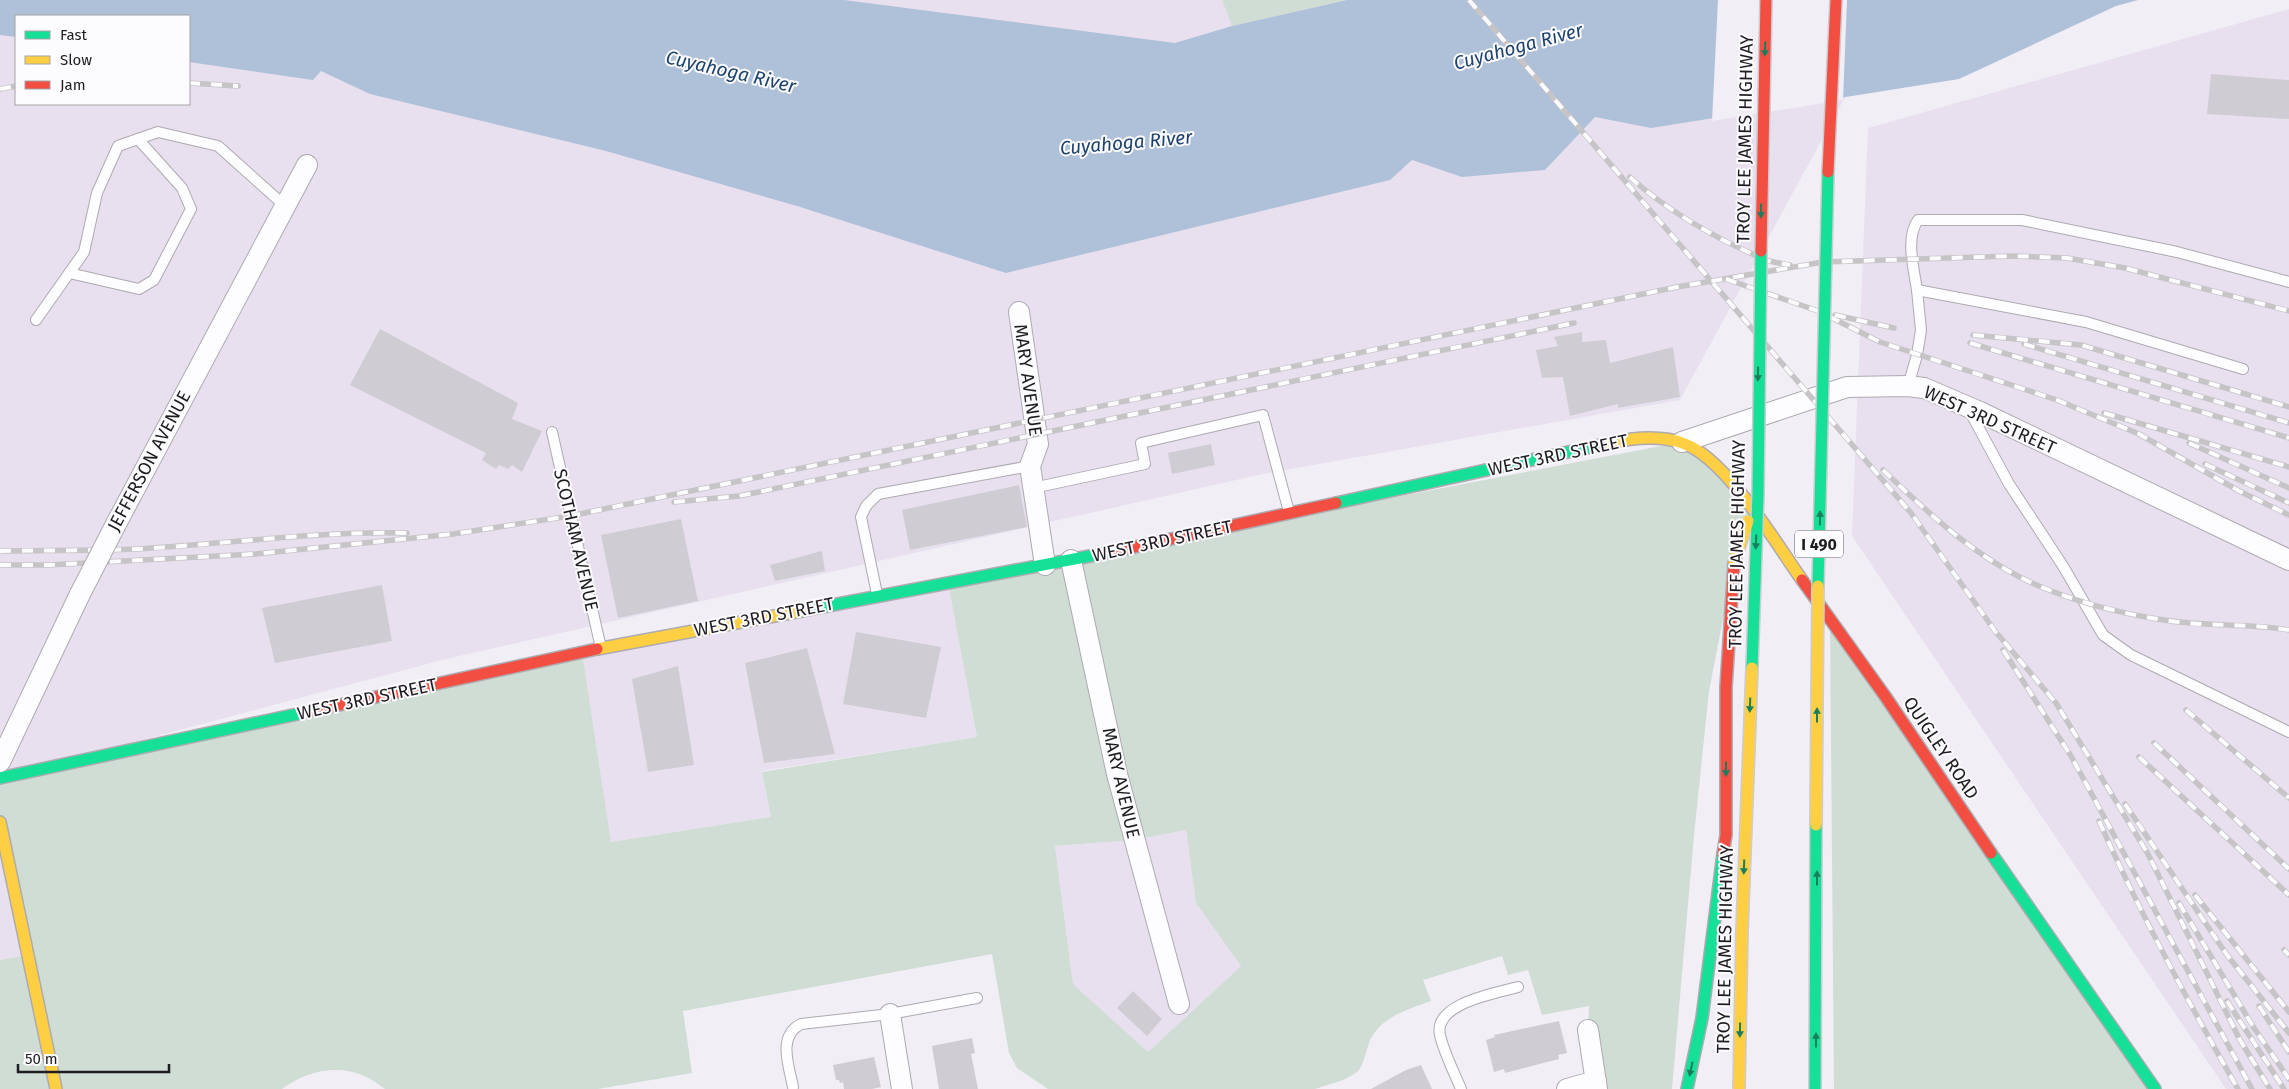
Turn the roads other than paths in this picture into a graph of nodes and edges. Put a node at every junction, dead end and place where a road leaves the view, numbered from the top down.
1 (1766, 0) edge
2 (1836, 0) edge
3 (138, 139) junction
4 (307, 165) dead end
5 (285, 206) junction
6 (69, 273) junction
7 (2289, 282) edge
8 (1917, 290) junction
9 (1019, 312) dead end
10 (36, 320) dead end
11 (2243, 369) dead end
12 (1908, 386) junction
13 (1967, 407) junction
14 (552, 432) dead end
15 (1682, 442) junction
16 (1030, 466) junction
17 (1033, 488) junction
18 (1758, 494) junction
19 (1290, 513) junction
20 (1070, 560) junction
21 (2289, 560) edge
22 (1046, 565) junction
23 (878, 596) junction
24 (601, 648) junction
25 (2289, 732) edge
26 (0, 762) edge
27 (0, 778) edge
28 (0, 822) edge
29 (1518, 987) dead end
30 (977, 998) dead end
31 (1179, 1004) dead end
32 (890, 1014) junction
33 (1588, 1030) dead end
34 (1596, 1085) edge
35 (793, 1087) dead end
36 (56, 1089) edge
37 (902, 1089) edge
38 (1461, 1089) edge
39 (1567, 1089) edge
40 (1687, 1089) edge
41 (1739, 1089) edge
42 (1816, 1089) edge
43 (2155, 1089) edge

1 -> 18 main road, TROY LEE JAMES HIGHWAY, bridge
42 -> 2 main road, I 490, bridge
3 - 5 lane
3 - 6 lane
3 - 6 lane
4 - 5 street, JEFFERSON AVENUE
5 - 26 street, JEFFERSON AVENUE, bridge
6 - 10 lane
7 - 8 lane
8 - 11 lane
8 - 12 lane
9 - 16 street, MARY AVENUE
12 - 13 street, WEST 3RD STREET
12 - 15 street, WEST 3RD STREET
13 - 21 street, WEST 3RD STREET
13 - 25 lane
14 - 24 lane, SCOTHAM AVENUE
15 - 19 main road, WEST 3RD STREET
15 - 43 main road, QUIGLEY ROAD
16 - 17 street, MARY AVENUE
16 - 23 lane
17 - 19 lane
17 - 22 street, MARY AVENUE
18 -> 40 main road, bridge
18 -> 41 main road, TROY LEE JAMES HIGHWAY, bridge
19 - 20 main road, WEST 3RD STREET
20 - 22 main road, WEST 3RD STREET
20 - 31 street, MARY AVENUE
22 - 23 main road, WEST 3RD STREET
23 - 24 main road, WEST 3RD STREET
24 - 27 main road, WEST 3RD STREET
28 - 36 main road
29 - 38 lane
30 - 32 lane
32 - 35 lane
32 - 37 street
33 - 34 street
34 - 39 street

